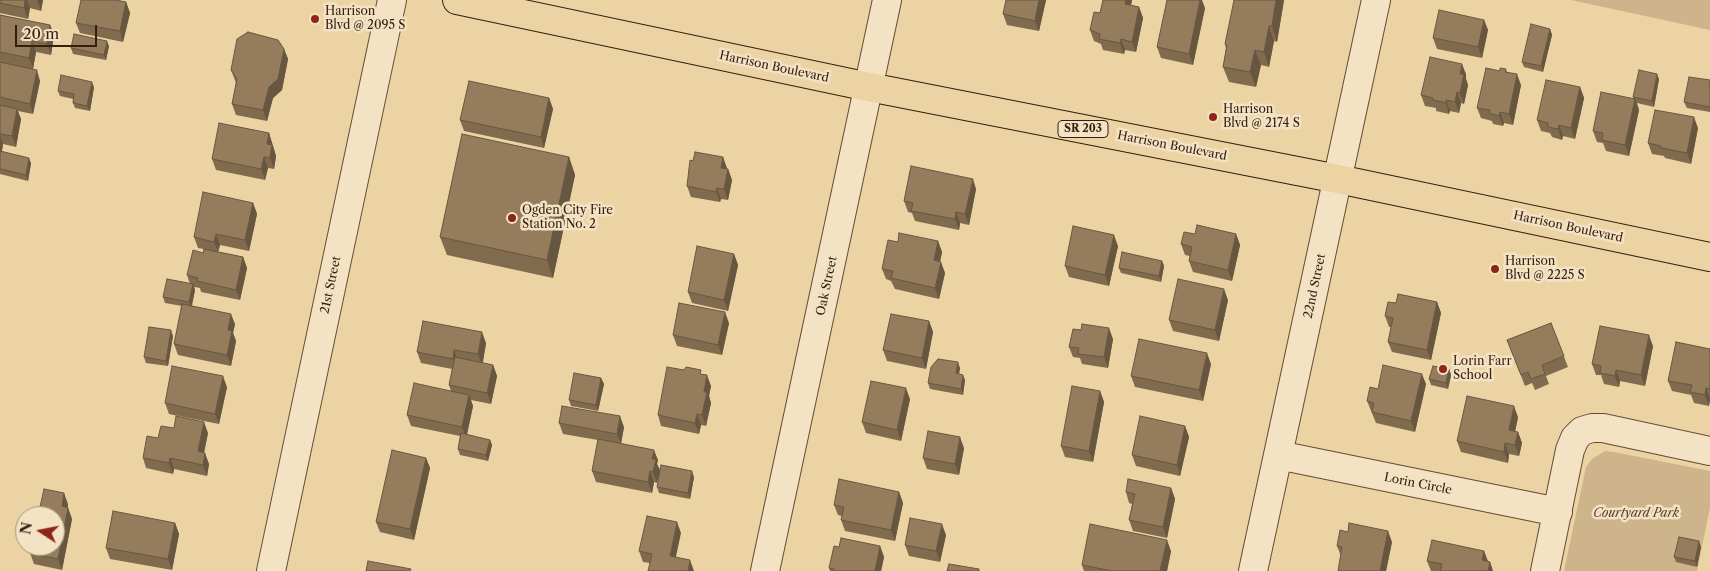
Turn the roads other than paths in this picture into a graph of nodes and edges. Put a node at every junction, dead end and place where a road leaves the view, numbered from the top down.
1 (392, 0) edge
2 (457, 0) edge
3 (888, 0) edge
4 (1376, 0) edge
5 (869, 87) junction
6 (1338, 179) junction
7 (1710, 257) edge
8 (1710, 451) edge
9 (1278, 455) junction
10 (1558, 512) junction
11 (271, 571) edge
12 (765, 571) edge
13 (1253, 571) edge
14 (1545, 571) edge

1 - 11 street, 21st Street
2 - 5 main road, Harrison Boulevard / SR 203
3 - 5 street, Oak Street
4 - 6 street, 22nd Street
5 - 6 main road, Harrison Boulevard / SR 203
5 - 12 street, Oak Street
6 - 7 main road, Harrison Boulevard / SR 203
6 - 9 street, 22nd Street
8 - 10 street
9 - 10 street, Lorin Circle
9 - 13 street, 22nd Street
10 - 14 street

